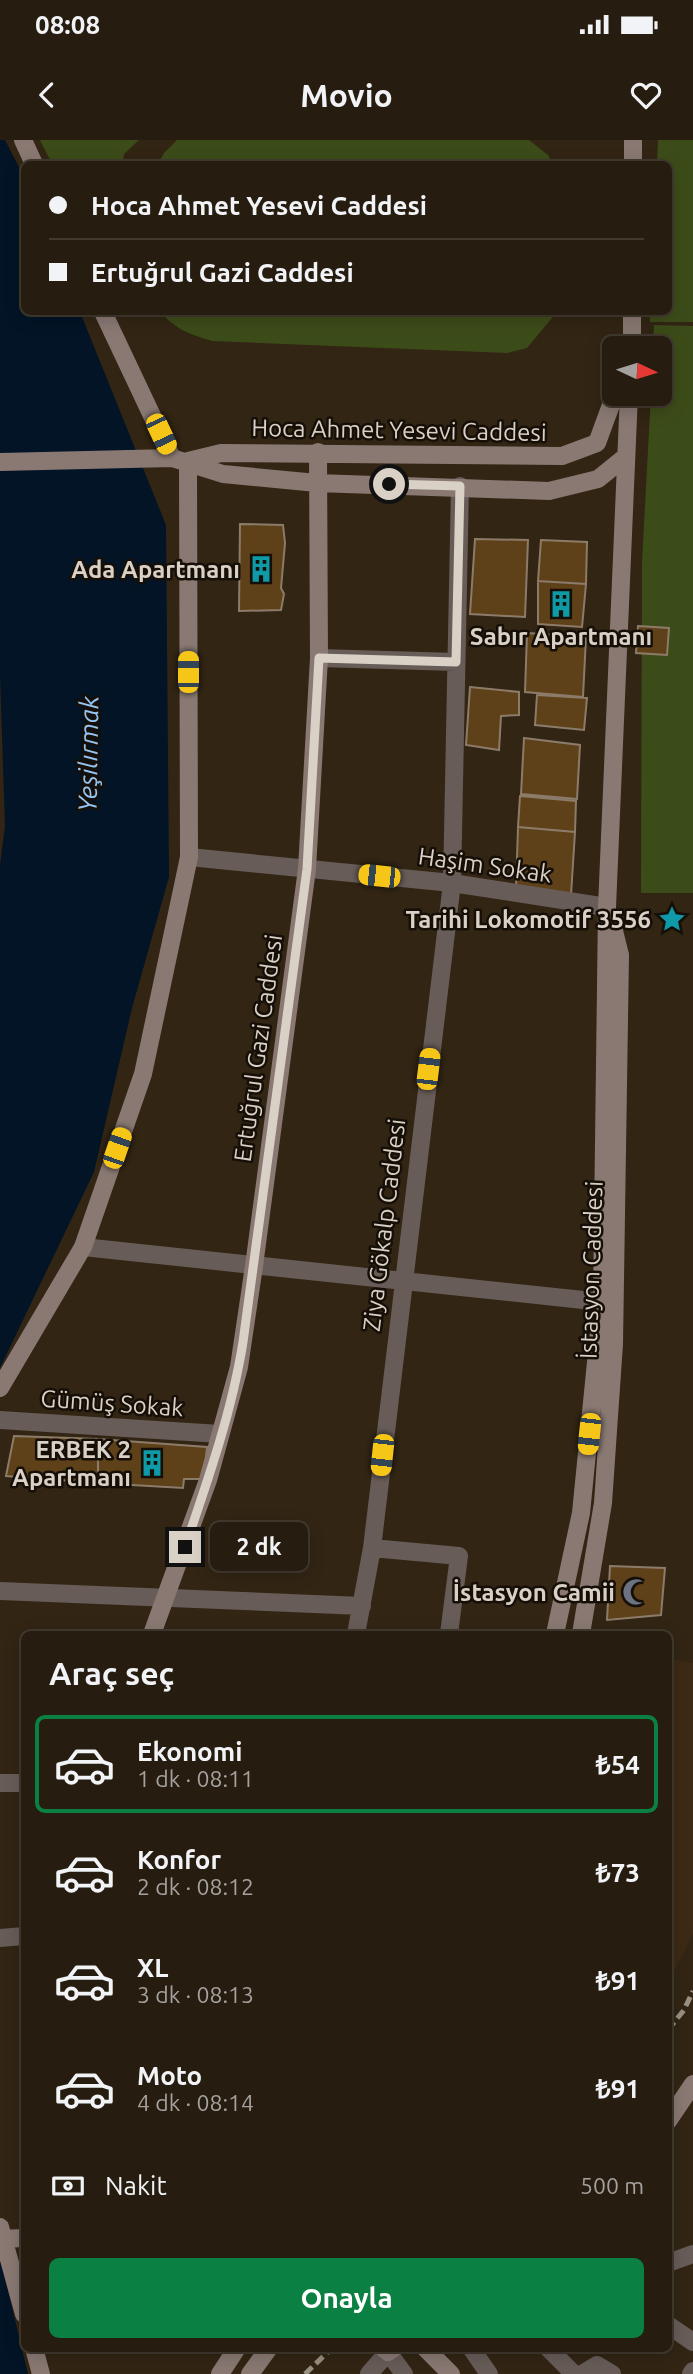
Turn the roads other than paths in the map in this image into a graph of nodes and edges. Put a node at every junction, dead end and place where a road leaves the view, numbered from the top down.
1 (23, 140) edge
2 (633, 140) edge
3 (33, 161) edge
4 (633, 161) edge
5 (104, 315) edge
6 (632, 315) edge
7 (632, 336) edge
8 (611, 406) edge
9 (628, 406) edge
10 (318, 452) junction
11 (624, 458) junction
12 (174, 459) junction
13 (0, 462) edge
14 (317, 483) junction
15 (460, 486) junction
16 (319, 658) junction
17 (456, 662) junction
18 (189, 857) junction
19 (307, 869) junction
20 (452, 883) junction
21 (607, 907) junction
22 (83, 1247) junction
23 (254, 1266) junction
24 (402, 1281) junction
25 (602, 1302) junction
26 (0, 1388) edge
27 (0, 1420) edge
28 (220, 1434) junction
29 (372, 1549) junction
30 (0, 1591) edge
31 (166, 1598) junction
32 (362, 1606) junction
33 (153, 1631) edge
34 (357, 1631) edge
35 (449, 1631) edge
36 (556, 1631) edge
37 (582, 1631) edge
38 (0, 1783) edge
39 (21, 1783) edge
40 (21, 1936) edge
41 (0, 1938) edge
42 (693, 2084) edge
43 (672, 2115) edge
44 (1, 2235) edge
45 (21, 2238) edge
46 (693, 2254) edge
47 (672, 2262) edge
48 (21, 2304) edge
49 (672, 2328) edge
50 (693, 2342) edge
51 (35, 2352) edge
52 (234, 2352) edge
53 (267, 2352) edge
54 (386, 2352) edge
55 (390, 2352) edge
56 (429, 2352) edge
57 (474, 2352) edge
58 (552, 2352) edge
59 (41, 2374) edge
60 (220, 2374) edge
61 (250, 2374) edge
62 (369, 2374) edge
63 (404, 2374) edge
64 (451, 2374) edge
65 (489, 2374) edge
66 (574, 2374) edge
67 (582, 2374) edge
68 (612, 2374) edge

1 - 3 street
2 - 4 street
5 - 12 street
6 - 7 street
8 - 10 street, Hoca Ahmet Yesevi Caddesi
9 - 11 street
10 - 12 street, Hoca Ahmet Yesevi Caddesi
10 - 14 street, Ertuğrul Gazi Caddesi
11 - 15 street, Hoca Ahmet Yesevi Caddesi
11 - 21 street, İstasyon Caddesi
12 - 13 street
12 - 14 street, Hoca Ahmet Yesevi Caddesi
12 - 18 street
14 - 15 street, Hoca Ahmet Yesevi Caddesi
14 - 16 street, Ertuğrul Gazi Caddesi
15 - 17 street, Ziya Gökalp Caddesi
16 - 17 street
16 - 19 street, Ertuğrul Gazi Caddesi
17 - 20 street, Ziya Gökalp Caddesi
18 - 19 street, Haşim Sokak
18 - 22 street
19 - 20 street, Haşim Sokak
19 - 23 street, Ertuğrul Gazi Caddesi
20 - 21 street, Haşim Sokak
20 - 24 street, Ziya Gökalp Caddesi
21 - 25 street, İstasyon Caddesi
21 - 37 street, İstasyon Caddesi
22 - 23 street
22 - 26 street
23 - 24 street
23 - 28 street, Ertuğrul Gazi Caddesi
24 - 25 street
24 - 29 street, Ziya Gökalp Caddesi
25 - 36 street, İstasyon Caddesi
27 - 28 street, Gümüş Sokak
28 - 31 street, Ertuğrul Gazi Caddesi
29 - 32 street, Ziya Gökalp Caddesi
29 - 35 street
30 - 31 street
31 - 32 street
31 - 33 street, Ertuğrul Gazi Caddesi
32 - 34 street, Ziya Gökalp Caddesi
38 - 39 street
40 - 41 street
42 - 43 street
44 - 45 street
44 - 48 street
46 - 47 street
49 - 50 street
51 - 59 street
52 - 60 street
53 - 61 street
54 - 62 street
55 - 63 street
56 - 64 street
57 - 65 street
58 - 66 street
67 - 68 street

